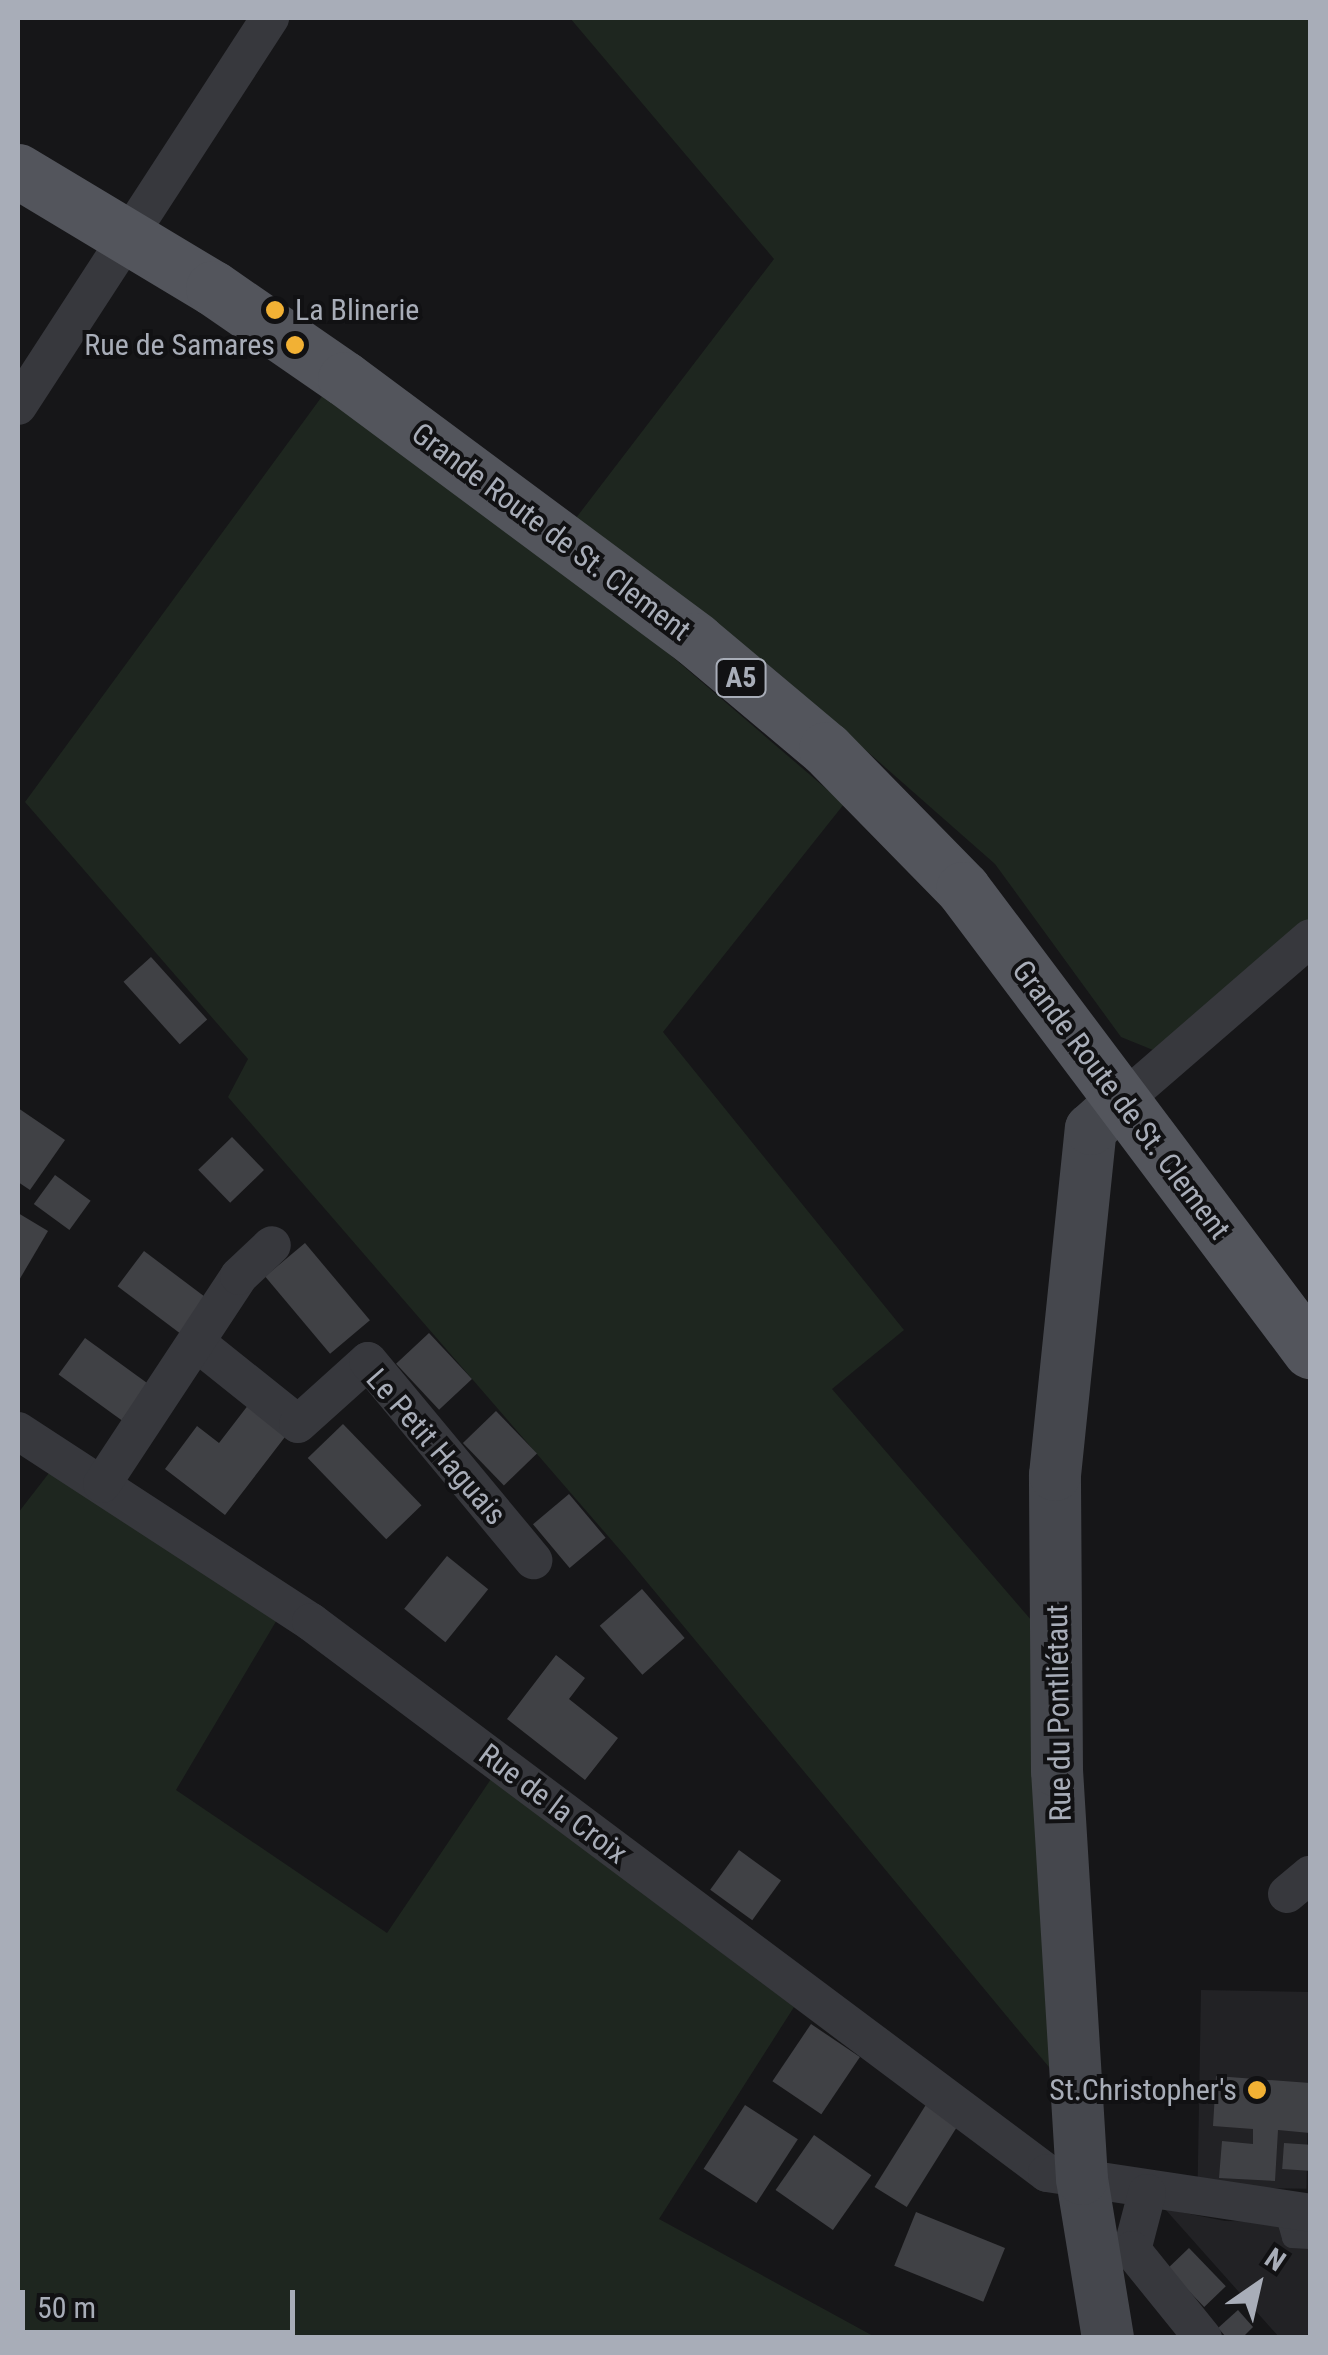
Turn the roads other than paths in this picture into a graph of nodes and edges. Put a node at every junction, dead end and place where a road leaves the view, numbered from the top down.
1 (270, 18) edge
2 (18, 171) edge
3 (125, 236) junction
4 (18, 406) edge
5 (1310, 938) edge
6 (1122, 1102) junction
7 (272, 1245) dead end
8 (197, 1343) junction
9 (1310, 1351) edge
10 (18, 1432) edge
11 (102, 1484) junction
12 (532, 1560) dead end
13 (1082, 2179) junction
14 (1147, 2193) junction
15 (1302, 2222) edge
16 (1108, 2338) edge
17 (1203, 2338) edge

1 - 3 street
2 - 3 main road, Grande Route de St. Clement / A5
3 - 4 street
3 - 6 main road, Grande Route de St. Clement / A5
5 - 6 street
6 - 9 main road, Grande Route de St. Clement / A5
6 - 13 main road, Rue du Pontliétaut
7 - 8 street
8 - 11 street
8 - 12 street, Le Petit Haguais
10 - 11 street, Rue de la Croix
11 - 13 street, Rue de la Croix
13 - 14 street, Rue de la Croix
13 - 16 main road, Rue du Pontliétaut
14 - 15 street, Rue de la Croix
14 - 17 street

